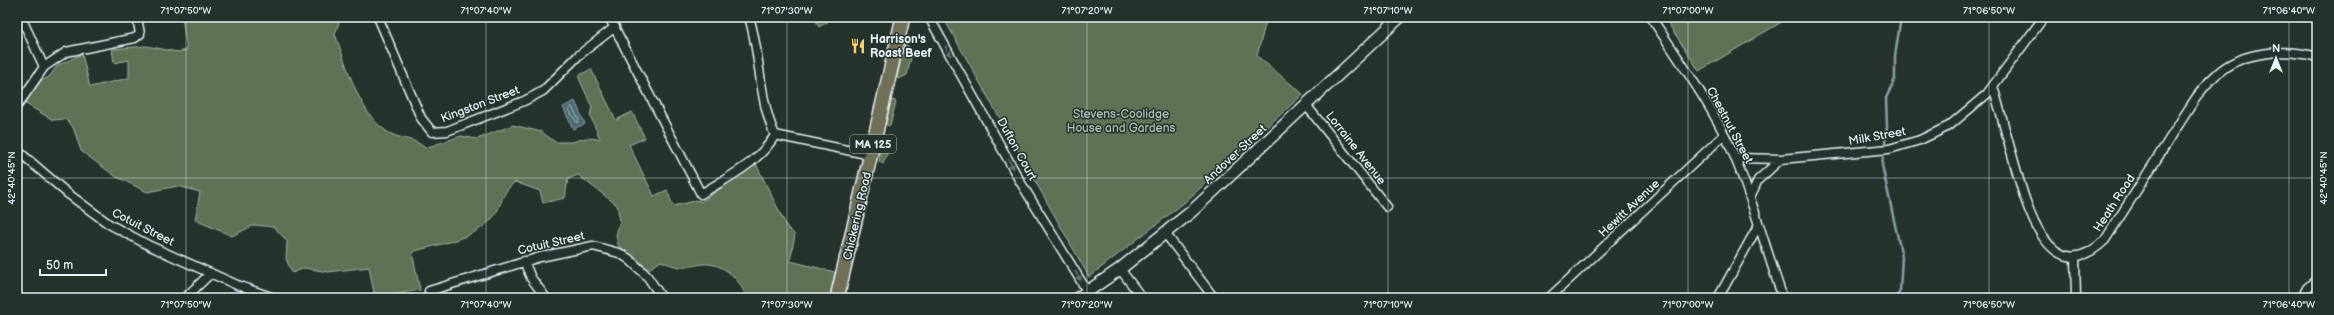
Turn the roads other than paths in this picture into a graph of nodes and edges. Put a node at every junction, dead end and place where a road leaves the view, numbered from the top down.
1 (21, 17) edge
2 (137, 17) edge
3 (378, 17) edge
4 (610, 17) edge
5 (749, 17) edge
6 (903, 17) edge
7 (929, 17) edge
8 (1400, 17) edge
9 (1651, 17) edge
10 (2044, 17) edge
11 (615, 27) junction
12 (2317, 57) edge
13 (44, 67) junction
14 (1993, 86) junction
15 (1306, 105) junction
16 (17, 106) edge
17 (775, 135) junction
18 (1724, 135) junction
19 (17, 150) edge
20 (871, 155) junction
21 (1735, 158) junction
22 (1781, 159) junction
23 (1750, 197) junction
24 (1387, 207) dead end
25 (1758, 226) junction
26 (1165, 233) junction
27 (2075, 256) junction
28 (524, 261) junction
29 (1120, 268) junction
30 (211, 273) junction
31 (2317, 279) edge
32 (429, 291) dead end
33 (1083, 295) edge
34 (1551, 297) edge
35 (185, 298) edge
36 (274, 298) edge
37 (546, 298) edge
38 (662, 298) edge
39 (837, 298) edge
40 (1142, 298) edge
41 (1214, 298) edge
42 (1718, 298) edge
43 (1783, 298) edge
44 (2076, 298) edge
45 (2302, 298) edge

1 - 13 street
2 - 13 street
3 - 11 street, Kingston Street
4 - 11 street
5 - 17 street
6 - 20 main road, Chickering Road / MA 125
7 -> 33 street, Dufton Court
8 - 15 main road, Andover Street
9 - 18 street, Chestnut Street
10 - 14 street, Milk Street
11 - 17 street
12 - 27 street, Heath Road
13 - 16 street
14 - 22 street, Milk Street
14 - 27 street
15 - 24 street, Lorraine Avenue
15 - 26 main road, Andover Street
17 - 20 street
18 - 21 street, Chestnut Street
18 - 34 street, Hewitt Avenue
19 - 30 street, Cotuit Street
20 - 39 main road, Chickering Road / MA 125
21 - 22 street, Milk Street
21 - 23 street, Chestnut Street
22 - 23 street
23 - 25 street, Chestnut Street
25 - 42 street
25 - 43 street, Chestnut Street
26 - 29 main road, Andover Street
26 - 41 street
27 - 44 street
28 - 32 street, Cotuit Street
28 - 37 street
28 - 38 street, Cotuit Street
29 - 33 main road, Andover Street
29 - 40 street
30 - 35 street
30 - 36 street, Cotuit Street
31 - 45 street

